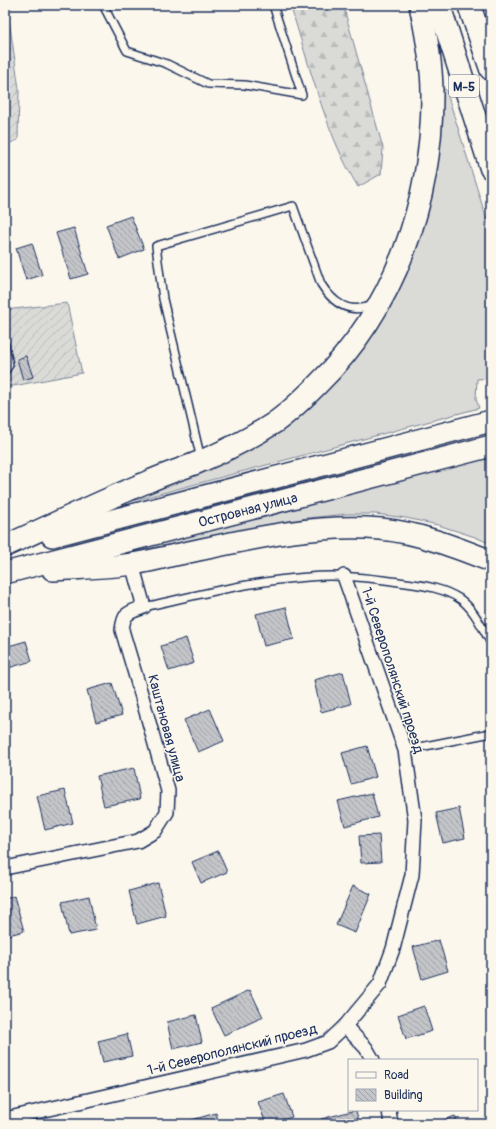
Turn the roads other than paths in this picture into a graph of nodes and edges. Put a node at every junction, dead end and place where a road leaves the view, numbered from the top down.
1 (103, 5) edge
2 (273, 5) edge
3 (420, 5) edge
4 (439, 5) edge
5 (469, 5) edge
6 (491, 69) edge
7 (491, 168) edge
8 (380, 302) junction
9 (5, 345) edge
10 (5, 371) edge
11 (491, 421) edge
12 (491, 446) edge
13 (201, 461) junction
14 (5, 547) edge
15 (491, 561) edge
16 (132, 564) junction
17 (5, 573) edge
18 (344, 576) junction
19 (144, 608) junction
20 (491, 643) edge
21 (491, 733) edge
22 (405, 750) junction
23 (5, 868) edge
24 (345, 1026) junction
25 (372, 1059) edge
26 (390, 1111) edge
27 (5, 1119) edge
28 (391, 1124) edge

1 - 2 lane
3 - 8 main road
4 - 7 highway, М-5
5 - 6 highway, М-5
8 - 13 main road
8 - 13 lane
9 - 10 lane
11 - 14 main road, Островная улица
12 - 17 main road, Островная улица
13 - 14 main road
15 - 16 main road
16 - 17 main road
16 - 19 street
18 - 19 lane
18 - 20 lane
18 - 22 street, 1-й Северополянский проезд
19 - 23 street, Каштановая улица
21 - 22 lane
22 - 24 street, 1-й Северополянский проезд
24 - 25 street
24 - 27 street, 1-й Северополянский проезд
26 - 28 street

